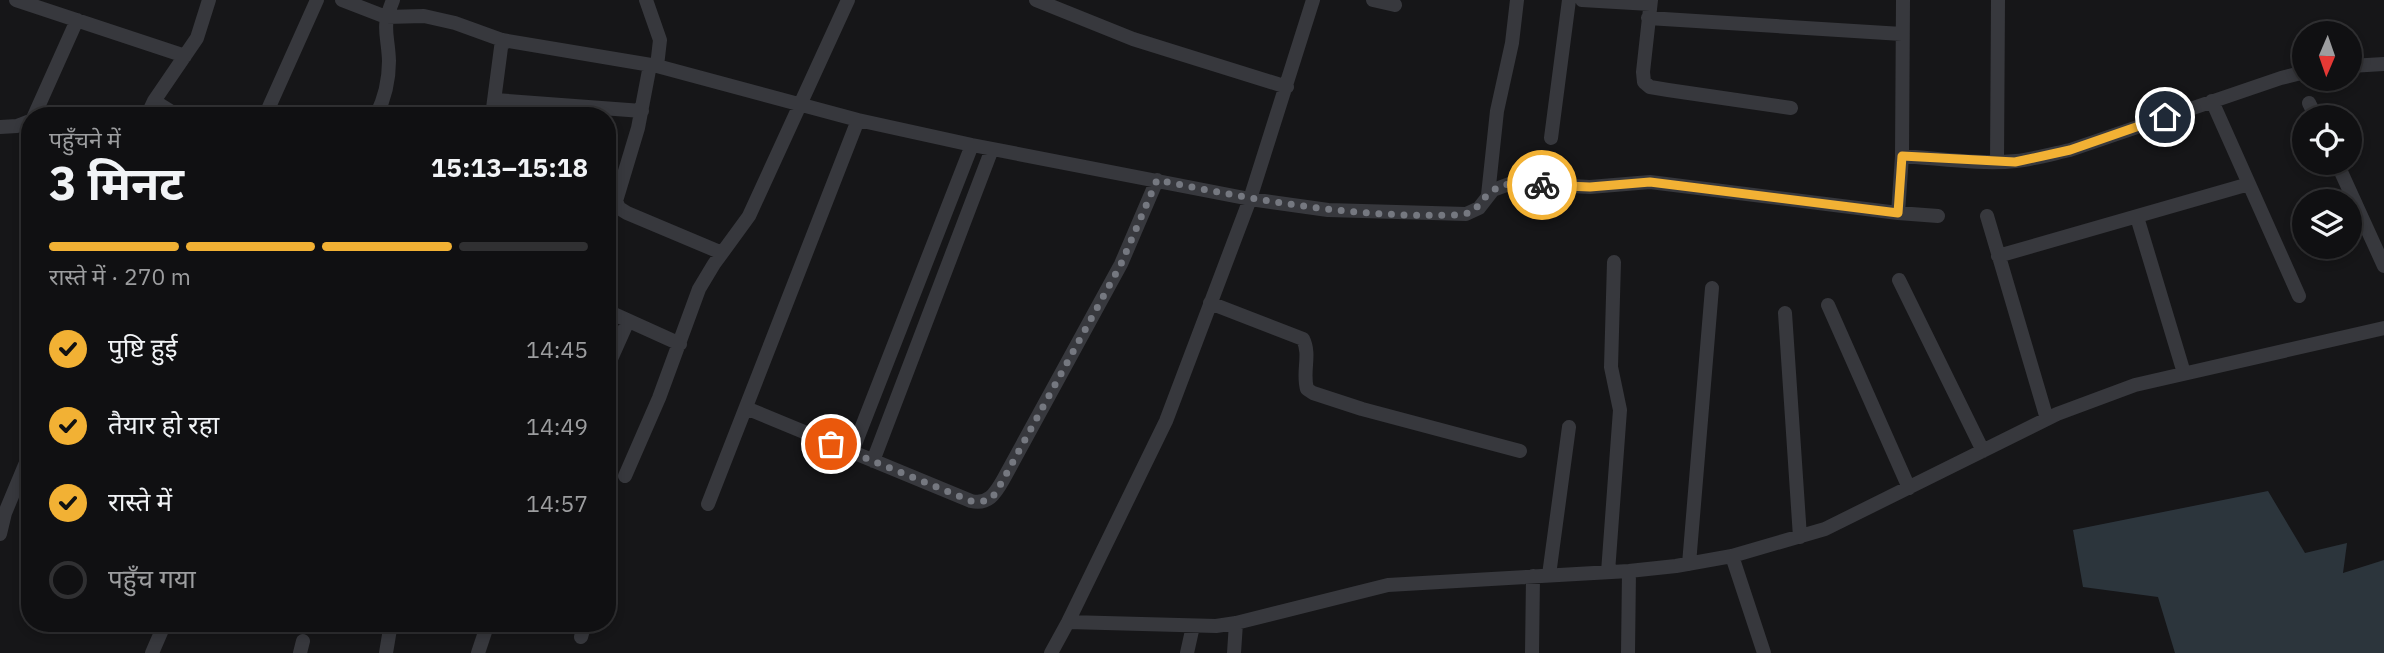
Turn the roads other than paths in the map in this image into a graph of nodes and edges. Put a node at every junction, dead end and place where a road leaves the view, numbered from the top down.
1 (16, 0) edge
2 (209, 0) edge
3 (317, 0) edge
4 (342, 0) edge
5 (393, 0) edge
6 (646, 0) edge
7 (848, 0) edge
8 (1036, 0) edge
9 (1313, 0) edge
10 (1373, 0) edge
11 (1517, 0) edge
12 (1569, 0) edge
13 (1582, 0) edge
14 (1903, 0) edge
15 (1998, 0) edge
16 (1395, 5) dead end
17 (1650, 7) edge
18 (386, 17) junction
19 (77, 20) junction
20 (1902, 34) junction
21 (502, 40) junction
22 (185, 56) junction
23 (2384, 64) edge
24 (2362, 65) edge
25 (653, 66) junction
26 (2292, 76) edge
27 (1287, 87) junction
28 (495, 100) junction
29 (154, 101) junction
30 (2212, 101) junction
31 (799, 104) junction
32 (38, 107) edge
33 (151, 107) edge
34 (164, 107) edge
35 (269, 107) edge
36 (380, 107) edge
37 (494, 107) edge
38 (559, 107) edge
39 (1791, 108) dead end
40 (642, 111) junction
41 (616, 112) edge
42 (859, 120) junction
43 (21, 124) edge
44 (0, 127) edge
45 (1552, 138) dead end
46 (972, 145) junction
47 (992, 149) junction
48 (1902, 156) junction
49 (1997, 162) junction
50 (2342, 175) edge
51 (1157, 180) junction
52 (2249, 184) junction
53 (1488, 195) junction
54 (1250, 199) junction
55 (1898, 213) junction
56 (1938, 216) dead end
57 (1987, 216) dead end
58 (2137, 217) junction
59 (722, 253) junction
60 (1998, 256) junction
61 (1614, 262) dead end
62 (2384, 266) edge
63 (1899, 281) dead end
64 (1712, 288) dead end
65 (2300, 296) dead end
66 (1210, 303) junction
67 (1829, 305) dead end
68 (1785, 313) dead end
69 (616, 316) edge
70 (628, 321) junction
71 (2384, 328) edge
72 (900, 329) junction
73 (920, 337) junction
74 (680, 344) junction
75 (616, 348) edge
76 (2184, 373) junction
77 (746, 408) junction
78 (2048, 419) junction
79 (1569, 427) dead end
80 (1520, 451) dead end
81 (1983, 451) junction
82 (852, 452) junction
83 (873, 461) junction
84 (21, 475) edge
85 (625, 477) dead end
86 (1909, 488) junction
87 (708, 504) dead end
88 (0, 534) edge
89 (1800, 537) junction
90 (1732, 556) junction
91 (1689, 564) junction
92 (1629, 571) junction
93 (1608, 572) junction
94 (1549, 575) junction
95 (1533, 576) junction
96 (1068, 622) junction
97 (1236, 623) junction
98 (1193, 626) junction
99 (161, 632) edge
100 (390, 632) edge
101 (485, 632) edge
102 (152, 653) edge
103 (386, 653) edge
104 (478, 653) edge
105 (1051, 653) edge
106 (1187, 653) edge
107 (1234, 653) edge
108 (1532, 653) edge
109 (1628, 653) edge
110 (1764, 653) edge

1 - 19 street
2 - 22 street
3 - 35 street
4 - 18 street
5 - 18 street
6 - 25 street
7 - 31 street
8 - 27 street
9 - 27 street
10 - 16 street
11 - 53 street
12 - 45 street
13 - 17 street
14 - 20 street
15 - 49 street
17 - 20 street
17 - 39 street
18 - 21 street
18 - 36 street
19 - 22 street
19 - 32 street
20 - 48 street
21 - 25 street
21 - 28 street
22 - 29 street
23 - 24 street
25 - 31 street
25 - 40 street
26 - 30 street
27 - 54 street
28 - 37 street
28 - 38 street
29 - 33 street
29 - 34 street
30 - 49 street
30 - 52 street
31 - 42 street
31 - 59 street
40 - 41 street
40 - 59 street
42 - 46 street
42 - 77 street
43 - 44 street
46 - 47 street
46 - 72 street
47 - 51 street
47 - 73 street
48 - 49 street
48 - 55 street
50 - 62 street
51 - 54 street
51 - 83 street
52 - 58 street
52 - 65 street
53 - 54 street
53 - 55 street
54 - 66 street
55 - 56 street
57 - 60 street
58 - 60 street
58 - 76 street
59 - 74 street
60 - 78 street
61 - 93 street
63 - 81 street
64 - 91 street
66 - 80 street
66 - 96 street
67 - 86 street
68 - 89 street
69 - 70 street
70 - 74 street
70 - 75 street
71 - 76 street
72 - 73 street
72 - 82 street
73 - 83 street
74 - 85 street
76 - 78 street
77 - 82 street
77 - 87 street
78 - 81 street
79 - 94 street
81 - 86 street
82 - 83 street
84 - 88 street
86 - 89 street
89 - 90 street
90 - 91 street
90 - 110 street
91 - 92 street
92 - 93 street
92 - 109 street
93 - 94 street
94 - 95 street
95 - 97 street
95 - 108 street
96 - 98 street
96 - 105 street
97 - 98 street
97 - 107 street
98 - 106 street
99 - 102 street
100 - 103 street
101 - 104 street

